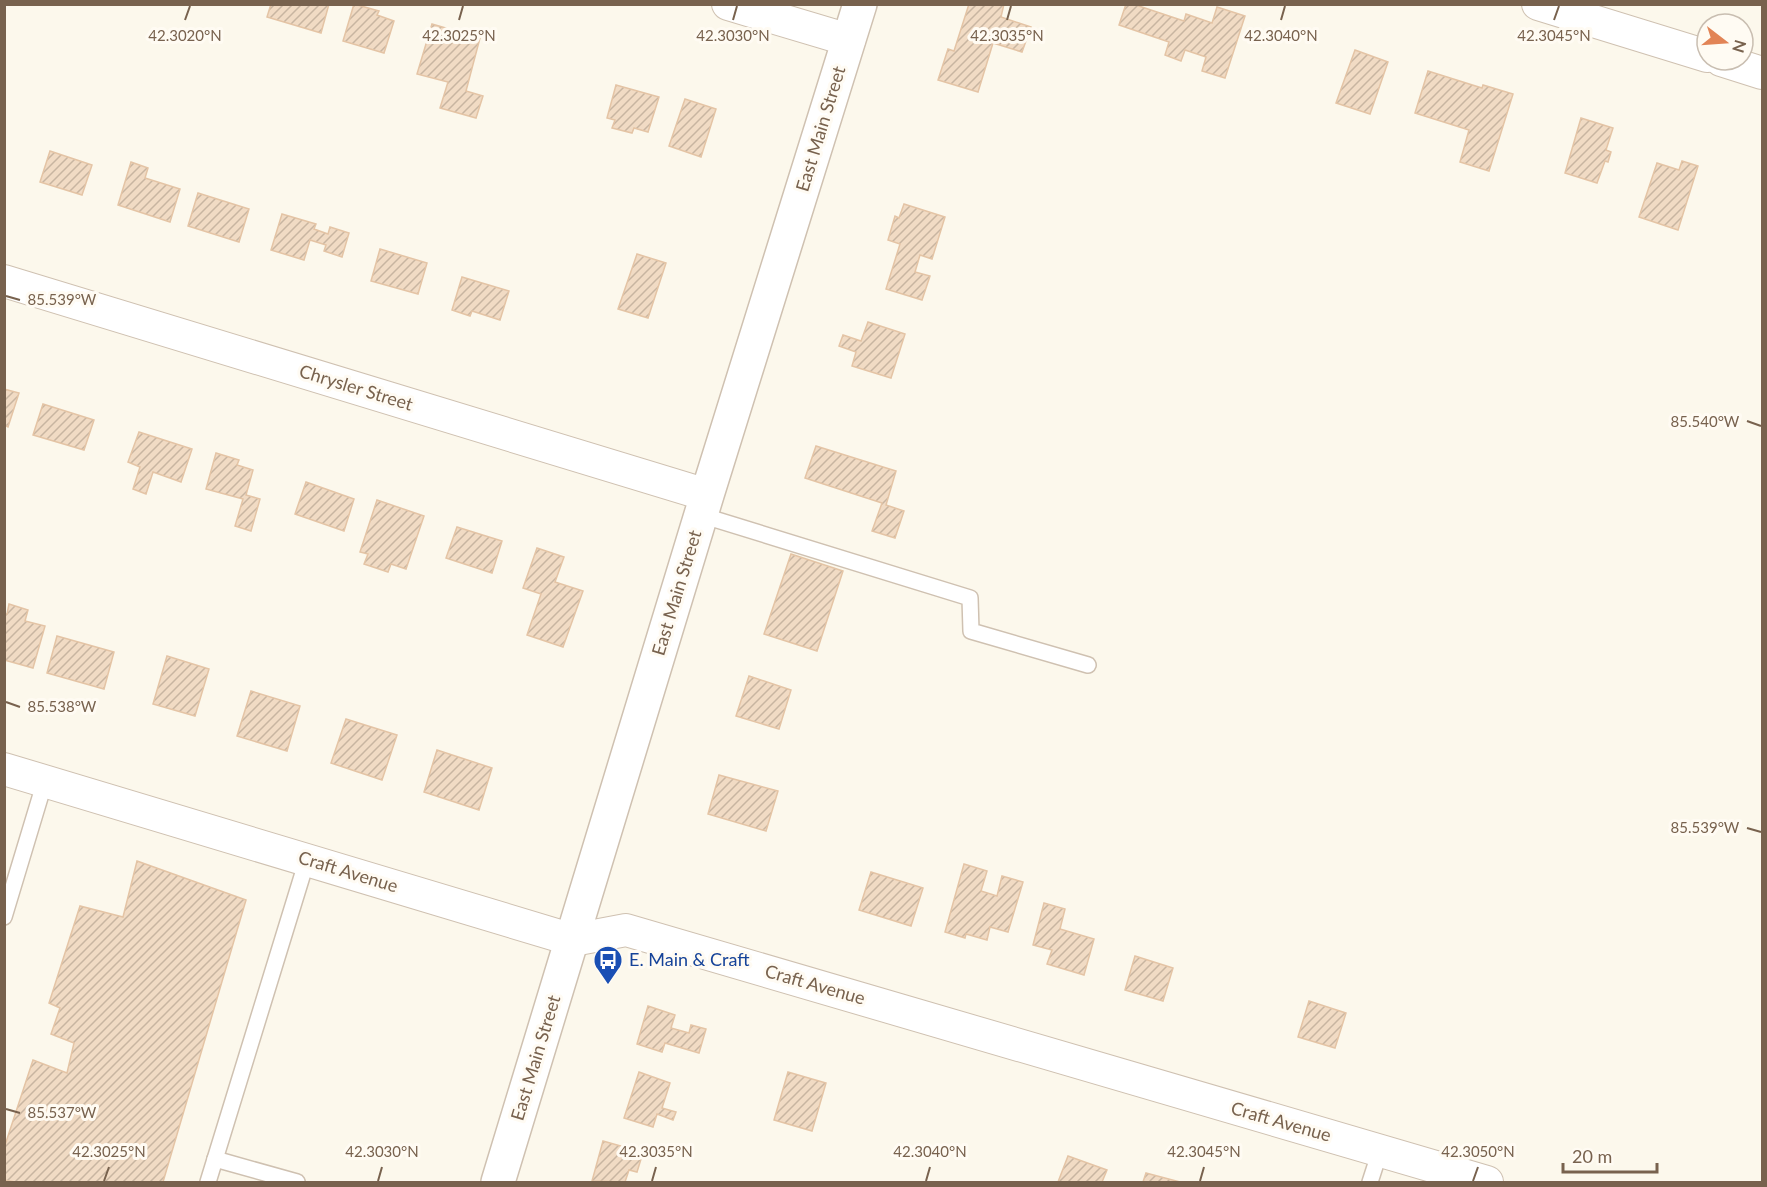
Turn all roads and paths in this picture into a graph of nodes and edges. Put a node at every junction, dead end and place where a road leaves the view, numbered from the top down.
1 (728, 4) edge
2 (860, 4) edge
3 (1538, 4) edge
4 (849, 40) junction
5 (1695, 52) edge
6 (4, 281) edge
7 (704, 505) junction
8 (1088, 665) dead end
9 (4, 769) edge
10 (45, 781) junction
11 (307, 860) junction
12 (4, 917) edge
13 (573, 940) junction
14 (1380, 1151) junction
15 (215, 1160) junction
16 (208, 1182) edge
17 (297, 1182) edge
18 (498, 1182) edge
19 (1370, 1182) edge
20 (1487, 1182) edge

1 - 4 street
2 - 4 street, East Main Street
3 - 5 street
4 - 7 street, East Main Street
6 - 7 street, Chrysler Street
7 - 8 lane
7 - 13 street, East Main Street
9 - 10 street, Craft Avenue
10 - 11 street, Craft Avenue
10 - 12 lane
11 - 13 street, Craft Avenue
11 - 15 lane
13 - 14 street, Craft Avenue
13 - 18 street, East Main Street
14 - 19 lane
14 - 20 street, Craft Avenue
15 - 16 lane
15 - 17 lane

